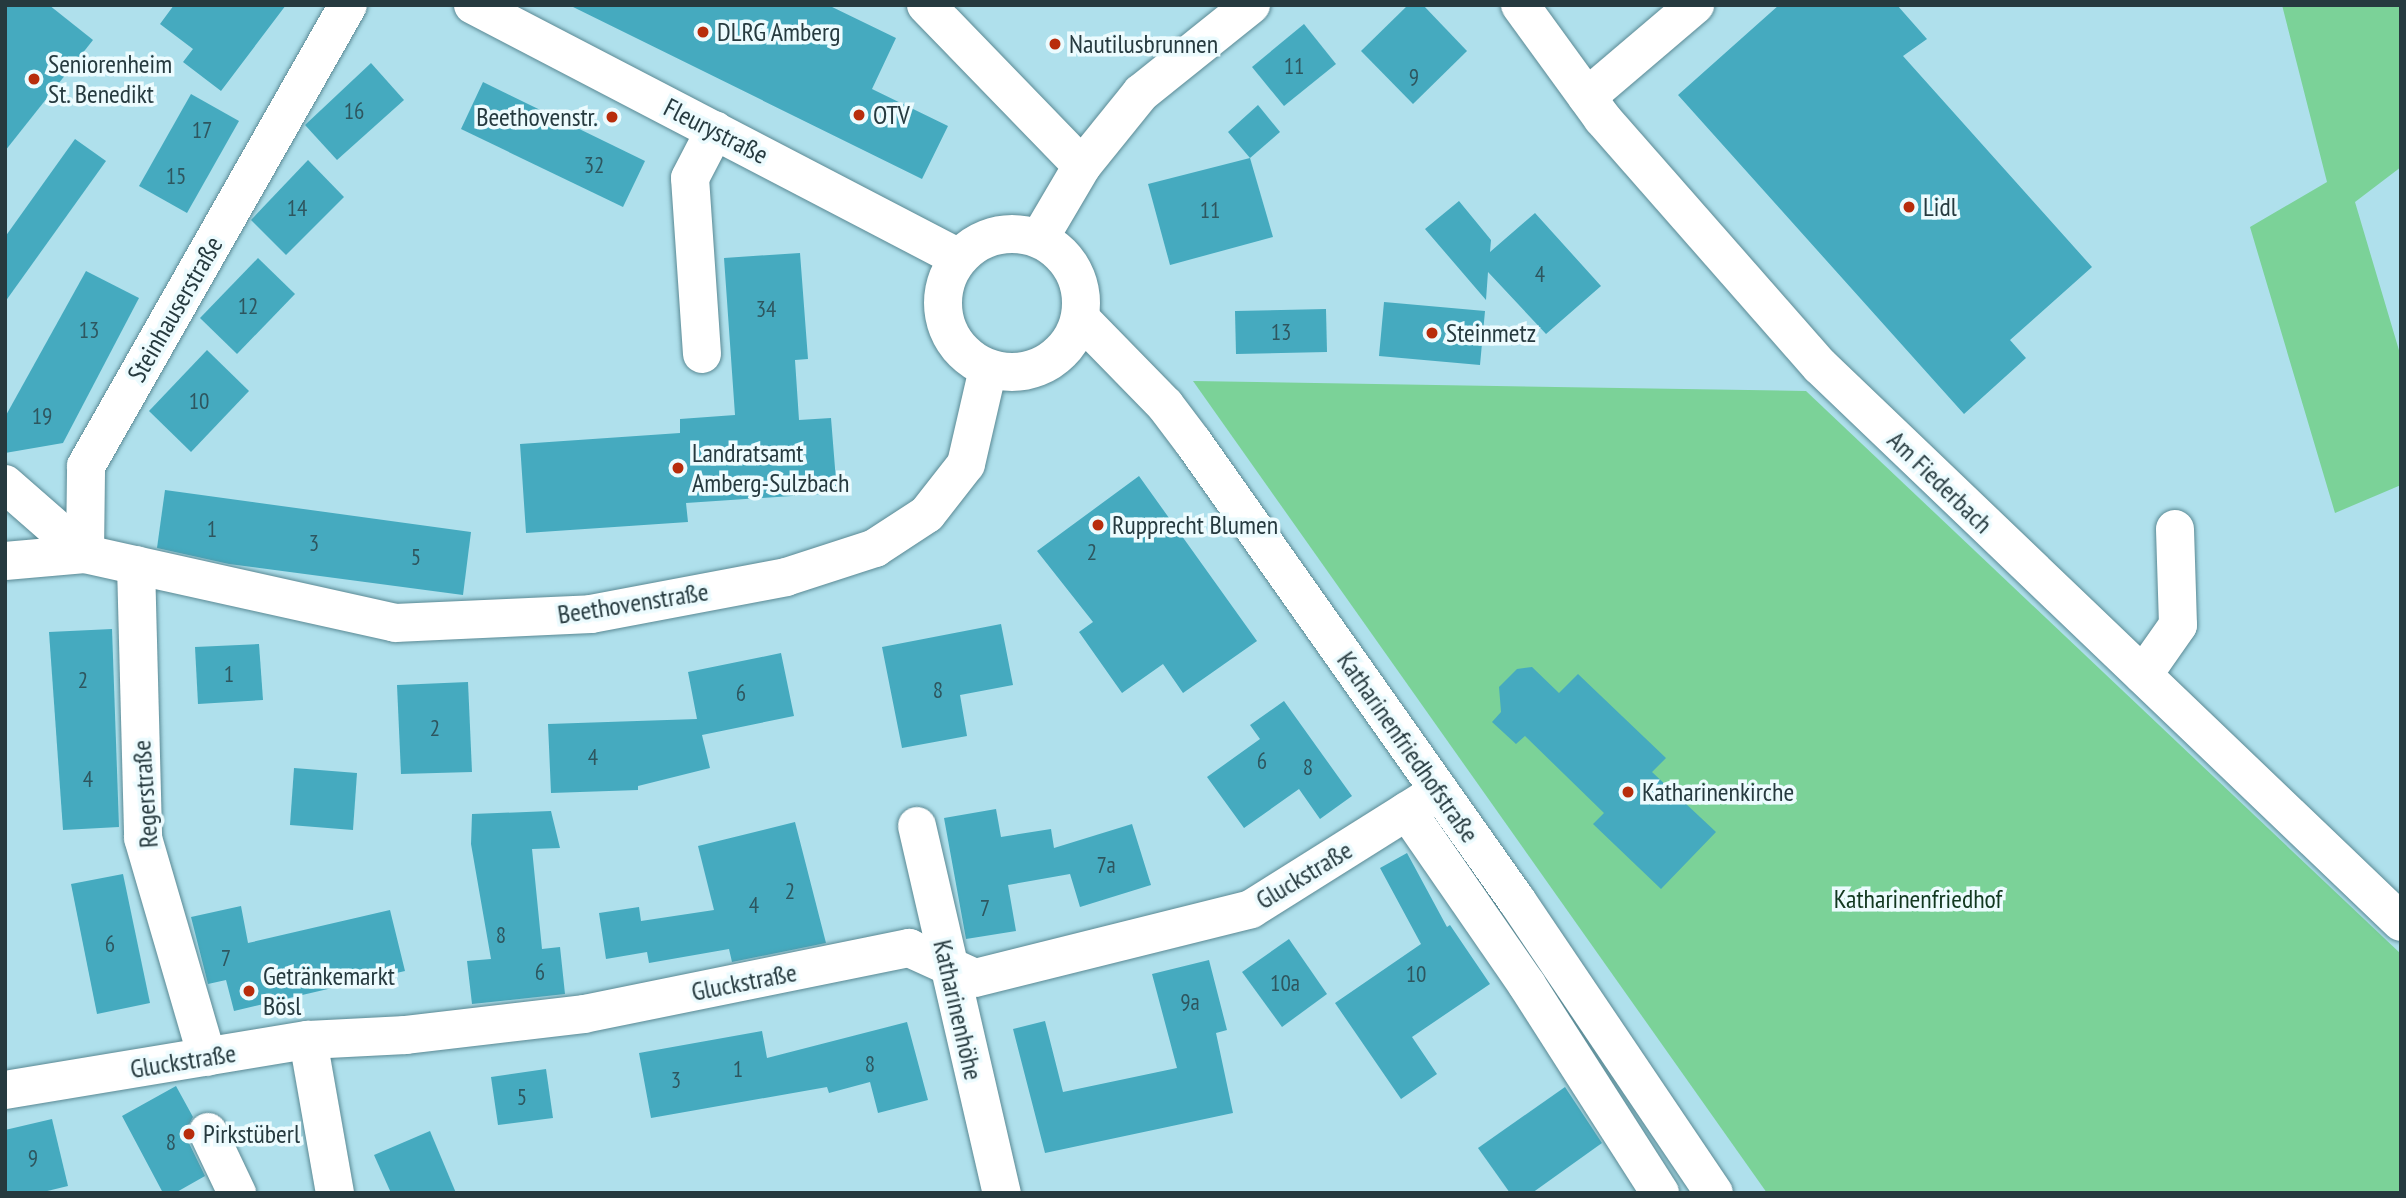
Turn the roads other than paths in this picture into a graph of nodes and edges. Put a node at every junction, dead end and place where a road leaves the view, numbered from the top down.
1 (348, 5) edge
2 (473, 5) edge
3 (926, 5) edge
4 (1251, 5) edge
5 (1520, 5) edge
6 (1695, 5) edge
7 (1587, 97) junction
8 (715, 130) junction
9 (1082, 166) junction
10 (1039, 239) junction
11 (959, 258) junction
12 (1080, 318) junction
13 (702, 354) dead end
14 (988, 369) junction
15 (5, 484) edge
16 (2175, 528) dead end
17 (85, 554) junction
18 (5, 561) edge
19 (136, 565) junction
20 (2143, 675) junction
21 (1439, 791) junction
22 (1407, 811) junction
23 (917, 826) dead end
24 (2401, 922) edge
25 (947, 962) junction
26 (308, 1040) junction
27 (207, 1057) junction
28 (5, 1090) edge
29 (208, 1132) dead end
30 (237, 1193) edge
31 (335, 1193) edge
32 (1002, 1193) edge
33 (1660, 1193) edge
34 (1714, 1193) edge

1 - 17 street, Steinhauserstraße
2 - 8 street, Fleurystraße
3 - 9 street
4 - 9 street
5 - 7 street, Am Fiederbach
6 - 7 street
7 - 20 street, Am Fiederbach
8 - 11 street, Fleurystraße
8 - 13 street
9 - 10 street
10 - 11 street
10 - 12 street
11 - 14 street
12 - 14 street
12 - 21 street, Katharinenfriedhofstraße
14 - 19 street, Beethovenstraße
15 - 17 street
16 - 20 street
17 - 18 street
17 - 19 street, Beethovenstraße
19 - 27 street, Regerstraße
20 - 24 street, Am Fiederbach
21 - 22 street, Gluckstraße
21 - 34 street, Katharinenfriedhofstraße
22 - 25 street, Gluckstraße
22 - 33 street
23 - 25 street, Katharinenhöhe
25 - 26 street, Gluckstraße
25 - 32 street, Katharinenhöhe
26 - 27 street, Gluckstraße
26 - 31 street
27 - 28 street, Gluckstraße
29 - 30 street

